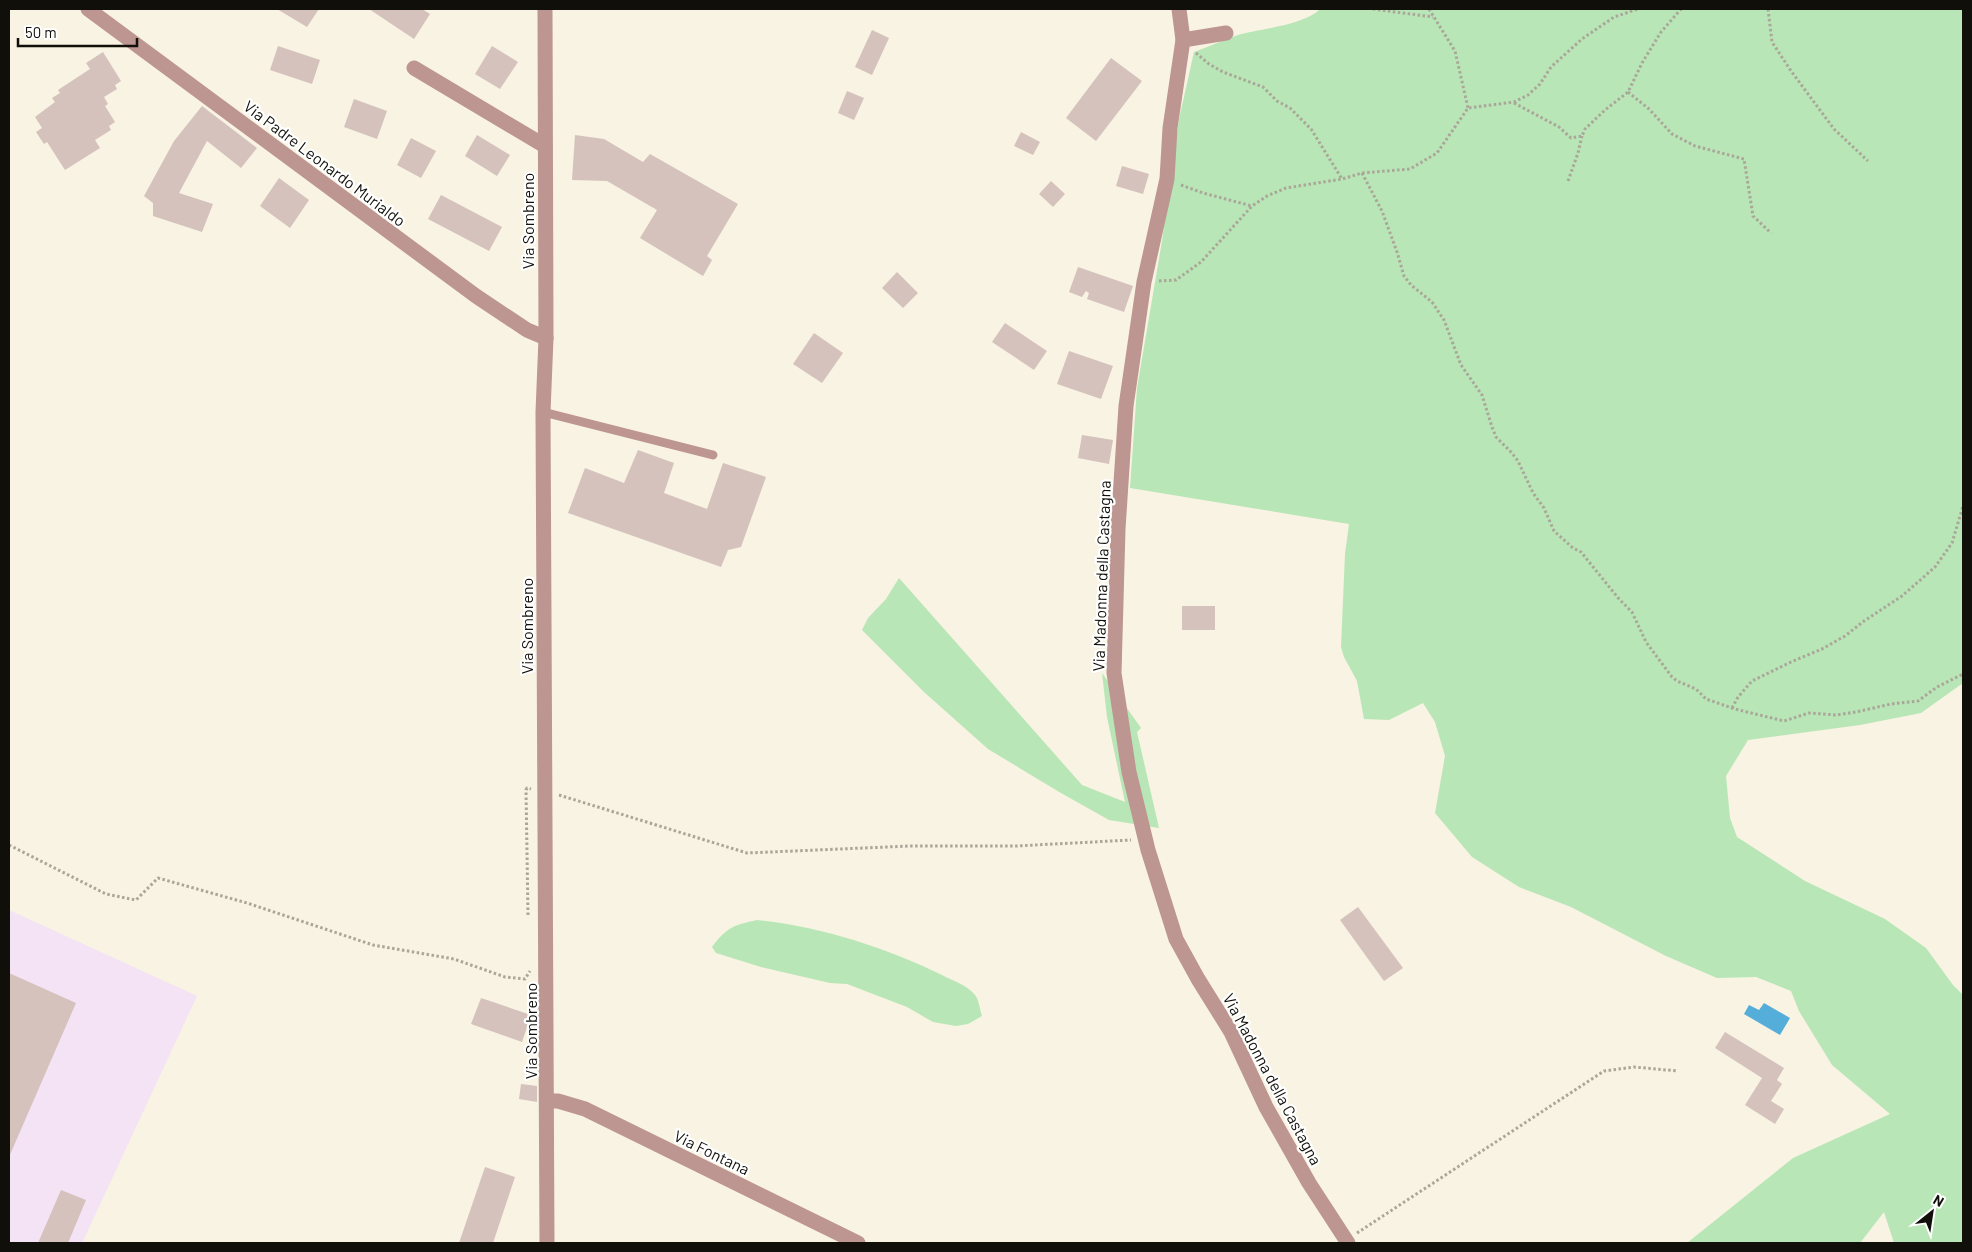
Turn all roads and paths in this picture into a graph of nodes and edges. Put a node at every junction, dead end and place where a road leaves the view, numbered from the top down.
1 (88, 9) edge
2 (545, 9) edge
3 (1179, 9) edge
4 (1373, 9) edge
5 (1429, 9) edge
6 (1638, 9) edge
7 (1681, 9) edge
8 (1768, 9) edge
9 (1434, 17) junction
10 (1226, 33) dead end
11 (1182, 46) junction
12 (414, 68) dead end
13 (1628, 92) junction
14 (1514, 102) junction
15 (1468, 108) junction
16 (1582, 136) junction
17 (545, 146) junction
18 (1868, 161) dead end
19 (1362, 173) junction
20 (1167, 179) junction
21 (1342, 179) junction
22 (1568, 181) dead end
23 (1252, 206) junction
24 (1771, 233) dead end
25 (1144, 282) junction
26 (546, 338) junction
27 (543, 412) junction
28 (713, 455) dead end
29 (1963, 506) edge
30 (1963, 674) edge
31 (1732, 708) junction
32 (1678, 1071) dead end
33 (547, 1101) junction
34 (1347, 1242) edge
35 (547, 1243) edge
36 (858, 1243) edge

1 - 26 street, Via Padre Leonardo Murialdo
2 - 17 street, Via Sombreno
3 - 11 street, Via Madonna della Castagna
4 - 9 path
5 - 9 path
6 - 14 path
7 - 13 path
8 - 18 path
9 - 15 path
10 - 11 street
11 - 20 street, Via Madonna della Castagna
11 - 21 path
12 - 17 street
13 - 16 path
13 - 24 path
14 - 15 path
14 - 16 path
15 - 19 path
16 - 22 path
17 - 26 street, Via Sombreno
19 - 21 path
19 - 31 path
20 - 23 path
20 - 25 street, Via Madonna della Castagna
21 - 23 path
23 - 25 path
25 - 34 street, Via Madonna della Castagna
26 - 27 street, Via Sombreno
27 - 28 lane
27 - 33 street, Via Sombreno
29 - 31 path
30 - 31 path
32 - 34 path
33 - 35 street, Via Sombreno
33 - 36 street, Via Fontana

